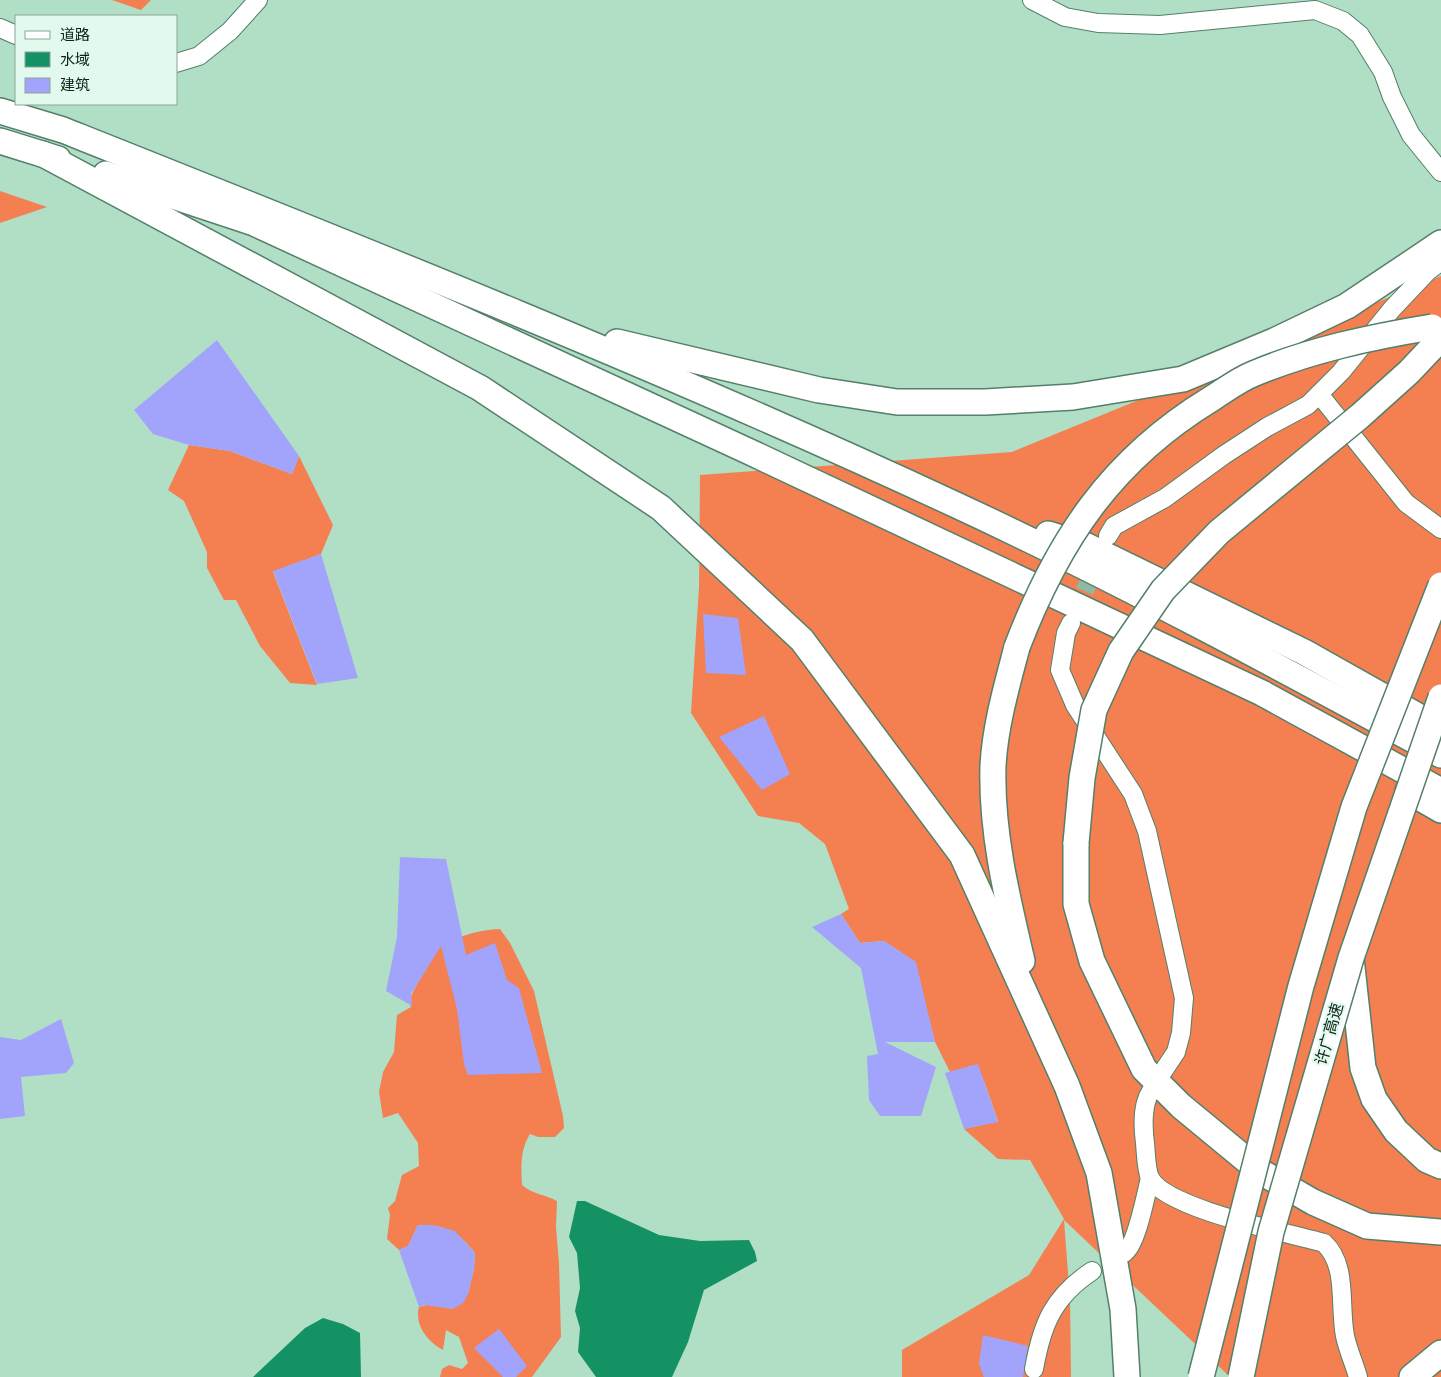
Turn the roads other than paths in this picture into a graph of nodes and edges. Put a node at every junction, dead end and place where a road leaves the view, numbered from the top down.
1 (258, 0) edge
2 (1032, 0) edge
3 (0, 28) edge
4 (15, 36) edge
5 (178, 62) edge
6 (0, 111) edge
7 (0, 141) edge
8 (43, 154) junction
9 (1441, 172) edge
10 (1441, 243) edge
11 (1441, 261) edge
12 (551, 328) junction
13 (1438, 331) edge
14 (1319, 394) junction
15 (968, 511) junction
16 (1441, 529) edge
17 (1108, 536) dead end
18 (1441, 585) edge
19 (1071, 623) tunnel mouth
20 (1262, 693) junction
21 (1441, 697) edge
22 (1441, 729) edge
23 (1441, 755) edge
24 (1441, 791) edge
25 (1441, 810) edge
26 (1351, 958) junction
27 (1034, 1014) junction
28 (1162, 1073) dead end
29 (1151, 1091) dead end
30 (1441, 1166) edge
31 (1150, 1178) junction
32 (1441, 1232) edge
33 (1124, 1253) dead end
34 (1092, 1270) dead end
35 (1441, 1353) edge
36 (1034, 1369) dead end
37 (1127, 1377) edge
38 (1201, 1377) edge
39 (1241, 1377) edge
40 (1358, 1377) edge
41 (1412, 1377) edge

1 - 5 street
2 - 9 street
3 - 4 street
6 - 12 highway
7 - 8 highway
8 - 20 highway
8 - 27 highway
10 - 12 highway
11 - 14 street
12 - 15 highway
13 - 27 highway, bridge
13 - 32 highway, bridge
14 - 16 street
14 - 17 street
15 - 22 highway
15 - 23 highway
18 - 38 highway, bridge
19 - 28 street
20 - 24 highway
20 - 25 highway
21 - 26 highway, 许广高速, bridge
26 - 30 highway
26 - 39 highway, 许广高速, bridge
27 - 37 highway
29 - 31 street
31 - 33 street
31 - 40 street
34 - 36 street
35 - 41 highway

